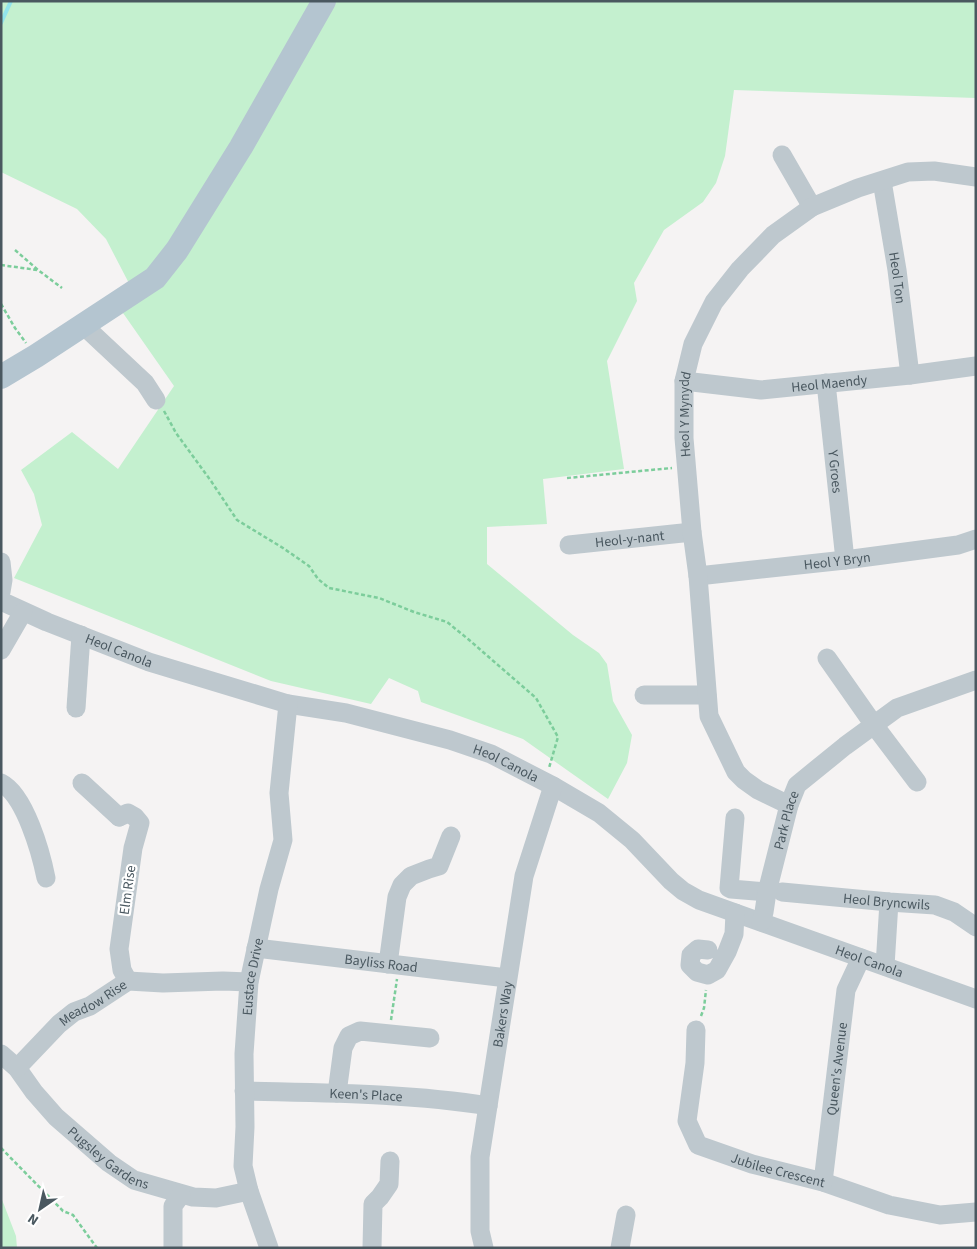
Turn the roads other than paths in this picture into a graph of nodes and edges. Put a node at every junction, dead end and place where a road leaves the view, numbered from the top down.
1 (324, 1) edge
2 (782, 155) dead end
3 (976, 176) edge
4 (882, 181) junction
5 (812, 207) junction
6 (83, 325) junction
7 (976, 366) edge
8 (910, 375) junction
9 (1, 377) edge
10 (684, 381) junction
11 (826, 383) junction
12 (156, 400) road end
13 (692, 532) junction
14 (976, 539) edge
15 (569, 544) dead end
16 (845, 560) junction
17 (1, 562) edge
18 (698, 576) junction
19 (1, 592) edge
20 (1, 601) edge
21 (23, 612) junction
22 (80, 635) junction
23 (1, 650) edge
24 (828, 658) dead end
25 (975, 683) edge
26 (644, 695) dead end
27 (707, 696) junction
28 (288, 704) junction
29 (76, 708) dead end
30 (874, 725) junction
31 (917, 782) dead end
32 (1, 783) edge
33 (82, 783) dead end
34 (549, 783) junction
35 (789, 805) junction
36 (735, 818) dead end
37 (451, 836) dead end
38 (46, 878) dead end
39 (783, 896) junction
40 (889, 902) junction
41 (735, 913) junction
42 (761, 922) junction
43 (976, 927) edge
44 (256, 948) junction
45 (708, 950) dead end
46 (861, 958) junction
47 (394, 964) junction
48 (885, 966) junction
49 (507, 978) junction
50 (128, 981) junction
51 (249, 982) junction
52 (976, 1000) edge
53 (696, 1030) road end
54 (430, 1038) dead end
55 (1, 1054) edge
56 (17, 1068) junction
57 (244, 1091) junction
58 (337, 1093) junction
59 (488, 1106) junction
60 (390, 1161) dead end
61 (823, 1182) junction
62 (249, 1190) junction
63 (181, 1195) junction
64 (976, 1212) edge
65 (626, 1215) dead end
66 (173, 1248) edge
67 (269, 1248) edge
68 (372, 1248) edge
69 (484, 1248) edge
70 (620, 1248) edge

1 - 6 main road
2 - 5 street
3 - 4 street, Heol Y Mynydd
4 - 5 street, Heol Y Mynydd
4 - 8 street, Heol Ton
5 - 10 street, Heol Y Mynydd
6 - 9 main road
6 - 12 street
7 - 8 street, Heol Maendy
8 - 11 street, Heol Maendy
10 - 11 street, Heol Maendy
10 - 13 street, Heol Y Mynydd
11 - 16 street, Y Groes
13 - 15 street, Heol-y-nant
13 - 18 street, Heol Y Mynydd
14 - 16 street, Heol Y Bryn
16 - 18 street, Heol Y Bryn
17 - 19 street
18 - 27 street, Heol Y Mynydd
20 - 21 street, Heol Canola
21 - 22 street, Heol Canola
21 - 23 street
22 - 28 street, Heol Canola
22 - 29 street
24 - 30 street
25 - 30 street, Park Place
26 - 27 street
27 - 35 street, Heol Y Mynydd
28 - 34 street, Heol Canola
28 - 44 street, Eustace Drive
30 - 31 street
30 - 35 street, Park Place
32 - 38 street
33 - 50 street, Elm Rise
34 - 41 street, Heol Canola
34 - 49 street, Bakers Way
35 - 39 street, Park Place
36 - 39 street, Heol Bryncwils
37 - 47 street
39 - 40 street, Heol Bryncwils
39 - 42 street, Park Place
40 - 43 street, Heol Bryncwils
40 - 48 street
41 - 42 street, Heol Canola
41 - 45 street
42 - 46 street, Heol Canola
44 - 47 street, Bayliss Road
44 - 51 street, Eustace Drive
46 - 48 street, Heol Canola
46 - 61 street, Queen's Avenue
47 - 49 street, Bayliss Road
48 - 52 street, Heol Canola
49 - 59 street, Bakers Way
50 - 51 street, Meadow Rise
50 - 56 street, Meadow Rise
51 - 57 street, Eustace Drive
53 - 61 street, Jubilee Crescent
54 - 58 street
55 - 56 street, Pugsley Gardens
56 - 63 street, Pugsley Gardens
57 - 58 street, Keen's Place
57 - 62 street, Eustace Drive
58 - 59 street, Keen's Place
59 - 69 street, Bakers Way
60 - 68 street
61 - 64 street, Jubilee Crescent
62 - 63 street, Pugsley Gardens
62 - 67 street, Eustace Drive
63 - 66 street
65 - 70 street

